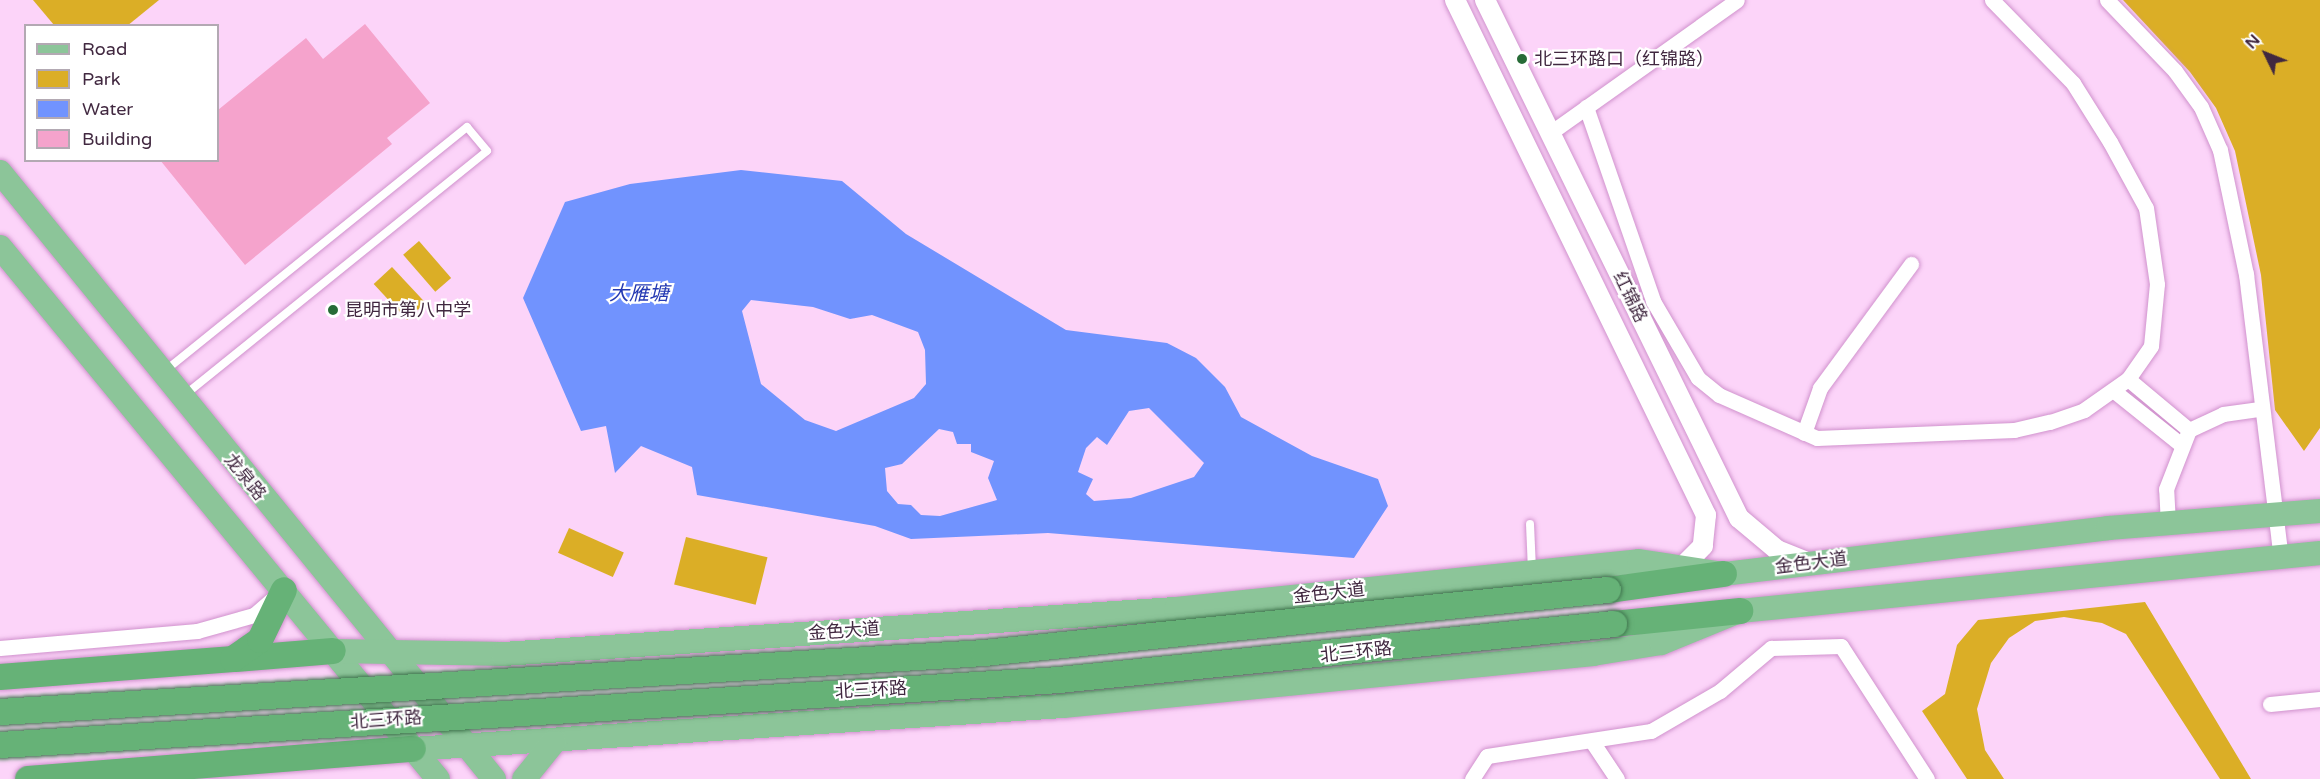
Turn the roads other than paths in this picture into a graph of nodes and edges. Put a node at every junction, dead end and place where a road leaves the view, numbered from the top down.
1 (1455, 0) edge
2 (1485, 0) edge
3 (1737, 0) edge
4 (1992, 0) edge
5 (2107, 0) edge
6 (1586, 107) junction
7 (1550, 133) junction
8 (0, 172) edge
9 (0, 247) edge
10 (1911, 264) dead end
11 (161, 374) junction
12 (2128, 379) junction
13 (2114, 392) junction
14 (180, 398) junction
15 (2260, 410) junction
16 (2188, 430) junction
17 (1804, 433) junction
18 (2179, 443) junction
19 (2320, 511) edge
20 (2276, 516) junction
21 (1530, 524) dead end
22 (2168, 524) junction
23 (2320, 553) edge
24 (2281, 558) junction
25 (1809, 563) junction
26 (1687, 566) junction
27 (1532, 572) junction
28 (1724, 574) junction
29 (1655, 584) junction
30 (284, 590) junction
31 (1740, 610) junction
32 (640, 645) junction
33 (0, 648) edge
34 (333, 651) junction
35 (388, 652) junction
36 (233, 659) junction
37 (0, 677) edge
38 (2320, 699) edge
39 (2270, 704) dead end
40 (0, 712) edge
41 (646, 732) junction
42 (554, 742) junction
43 (1593, 743) junction
44 (0, 745) edge
45 (467, 747) junction
46 (413, 749) junction
47 (28, 779) edge
48 (438, 779) edge
49 (494, 779) edge
50 (524, 779) edge
51 (1472, 779) edge
52 (1617, 779) edge
53 (1927, 779) edge

1 - 26 street, 红锦路
2 - 7 street, 红锦路
3 - 6 street
4 - 12 street
5 - 15 street
6 - 7 street
6 - 17 street
7 - 25 street, 红锦路
8 - 11 main road, 龙泉路
9 - 30 main road
10 - 17 street
11 - 14 main road, 龙泉路
11 - 14 lane
12 - 13 street
12 - 16 street
13 - 17 street
13 - 18 street
14 - 35 main road, 龙泉路
15 - 16 street
15 - 20 street
16 - 18 street
18 - 22 street
19 - 20 main road, 金色大道
20 - 22 main road, 金色大道
20 - 24 street
21 - 27 lane
22 - 25 main road, 金色大道
23 - 24 main road
24 - 31 main road
25 - 28 main road, 金色大道
26 - 27 main road, 金色大道
26 - 28 main road, 金色大道
26 - 29 street
27 - 32 main road, 金色大道
28 - 29 highway, 北三环路
29 - 40 highway, 北三环路, bridge
30 - 33 street
30 - 34 main road
30 - 36 highway
31 - 41 main road
31 - 44 highway, 北三环路, bridge
32 - 35 main road, 金色大道
32 - 41 main road
34 - 35 main road, 金色大道
34 - 36 highway
34 - 46 main road
35 - 45 main road, 龙泉路
36 - 37 highway
38 - 39 street
41 - 42 main road
42 - 45 main road
42 - 50 main road
43 - 51 street
43 - 52 street
43 - 53 street
45 - 46 main road
45 - 49 main road, 龙泉路
46 - 47 highway
46 - 48 main road

